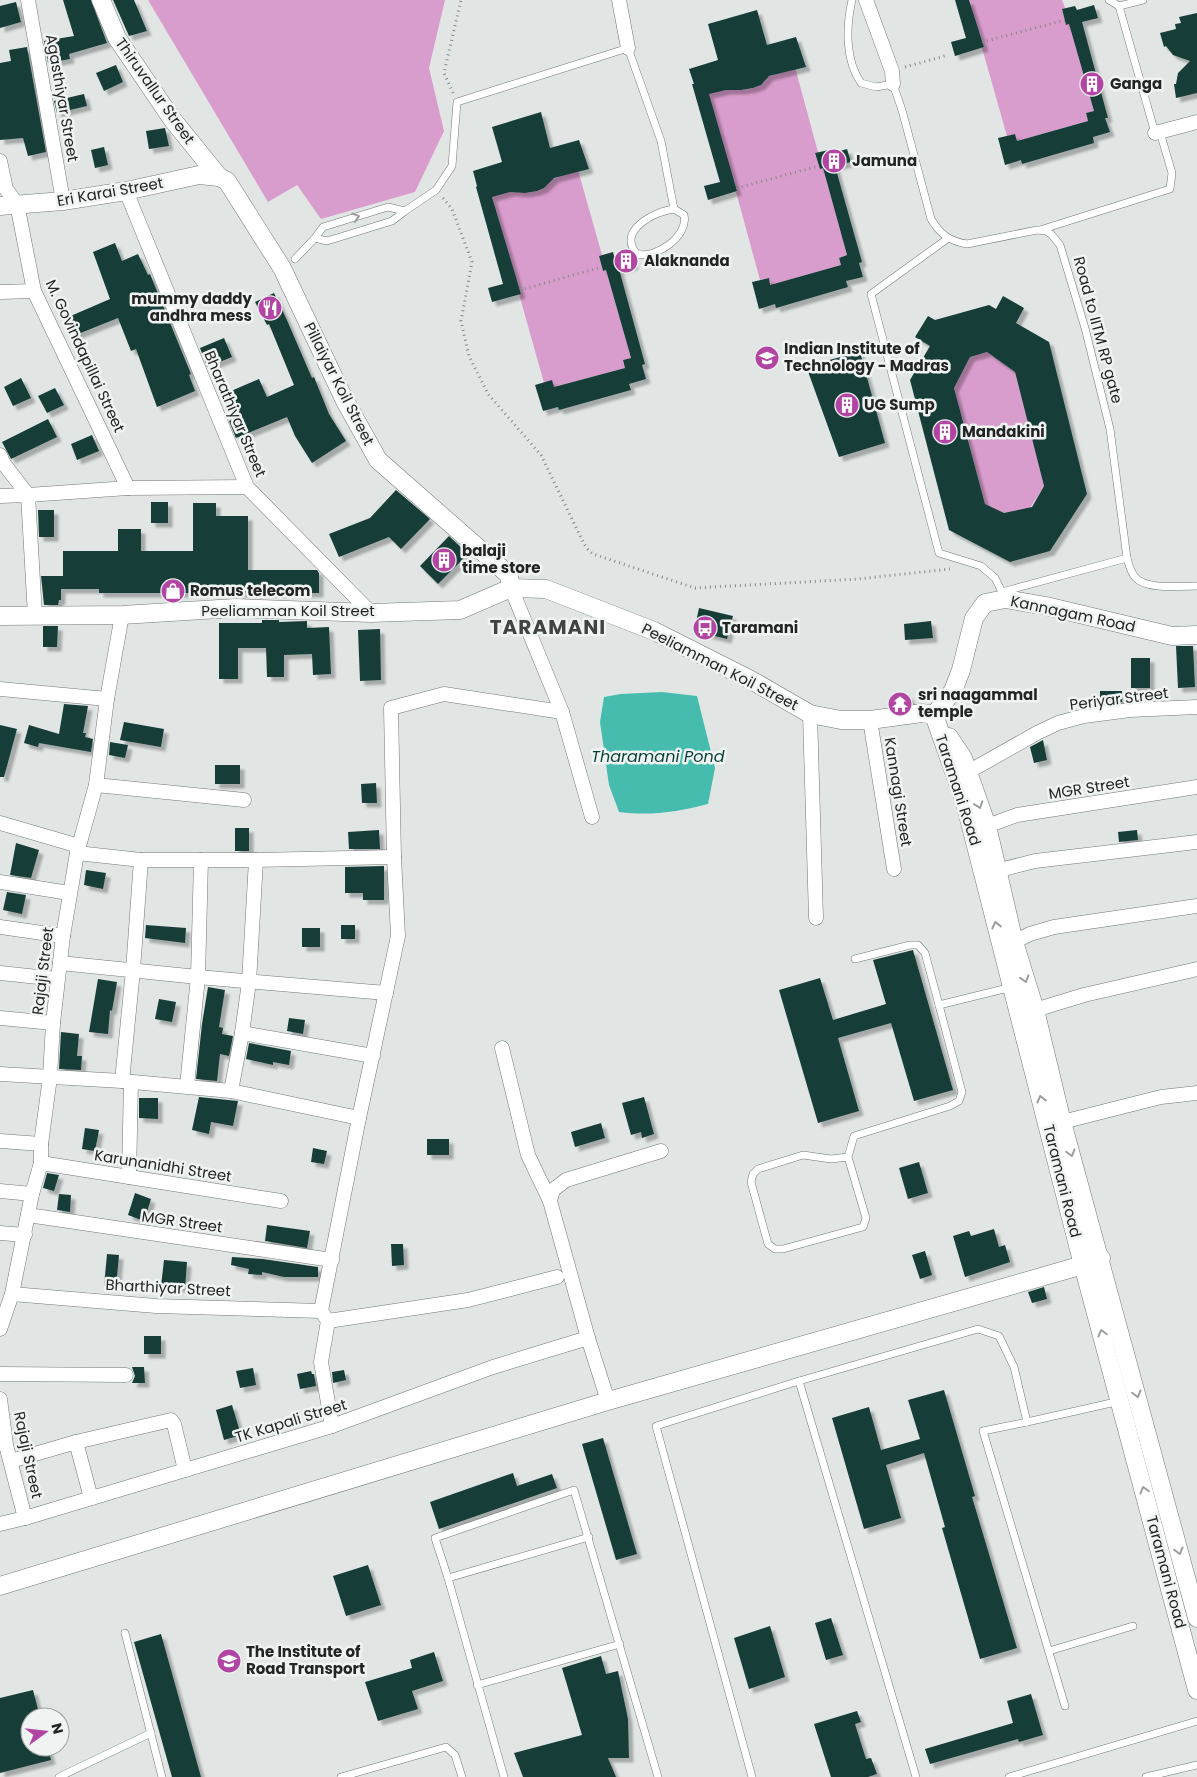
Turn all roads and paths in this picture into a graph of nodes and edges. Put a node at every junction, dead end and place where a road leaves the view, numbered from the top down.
1 (28, 0) edge
2 (101, 0) edge
3 (462, 0) edge
4 (619, 0) edge
5 (852, 0) edge
6 (866, 0) edge
7 (1110, 0) edge
8 (1143, 0) edge
9 (1119, 6) junction
10 (1065, 20) dead end
11 (982, 42) dead end
12 (628, 48) junction
13 (948, 55) dead end
14 (892, 78) junction
15 (457, 102) junction
16 (1197, 122) edge
17 (1157, 133) junction
18 (819, 166) dead end
19 (1, 168) edge
20 (219, 177) junction
21 (737, 188) dead end
22 (436, 190) junction
23 (126, 192) junction
24 (63, 201) junction
25 (8, 205) edge
26 (674, 209) junction
27 (405, 211) junction
28 (1037, 230) junction
29 (315, 238) junction
30 (947, 239) junction
31 (295, 259) dead end
32 (602, 267) dead end
33 (520, 290) dead end
34 (34, 291) junction
35 (0, 292) edge
36 (0, 455) edge
37 (247, 487) junction
38 (128, 488) junction
39 (28, 495) junction
40 (0, 496) edge
41 (1126, 558) junction
42 (952, 569) dead end
43 (1197, 586) edge
44 (511, 588) junction
45 (1004, 595) junction
46 (371, 612) junction
47 (122, 615) junction
48 (0, 616) edge
49 (35, 616) junction
50 (1197, 635) edge
51 (0, 690) edge
52 (106, 699) junction
53 (1197, 707) edge
54 (562, 712) junction
55 (810, 714) junction
56 (934, 715) junction
57 (870, 720) junction
58 (968, 772) junction
59 (96, 785) junction
60 (1197, 787) edge
61 (244, 800) dead end
62 (592, 817) dead end
63 (0, 823) edge
64 (987, 826) junction
65 (1197, 842) edge
66 (78, 850) junction
67 (394, 857) junction
68 (141, 860) junction
69 (201, 860) junction
70 (256, 860) junction
71 (894, 869) dead end
72 (996, 871) junction
73 (0, 882) edge
74 (69, 893) junction
75 (1197, 906) edge
76 (816, 918) dead end
77 (0, 927) edge
78 (62, 936) junction
79 (1014, 942) junction
80 (855, 958) dead end
81 (60, 963) junction
82 (1197, 969) edge
83 (133, 970) junction
84 (0, 973) edge
85 (198, 977) junction
86 (57, 979) junction
87 (249, 982) junction
88 (1012, 987) junction
89 (386, 993) junction
90 (939, 1005) junction
91 (1035, 1010) junction
92 (0, 1018) edge
93 (53, 1023) junction
94 (242, 1033) junction
95 (502, 1048) dead end
96 (373, 1056) junction
97 (0, 1074) edge
98 (50, 1077) junction
99 (127, 1081) junction
100 (187, 1086) junction
101 (231, 1091) junction
102 (1197, 1093) edge
103 (359, 1118) junction
104 (1062, 1122) junction
105 (0, 1141) edge
106 (41, 1144) junction
107 (662, 1151) dead end
108 (848, 1157) junction
109 (41, 1163) junction
110 (129, 1177) junction
111 (0, 1191) edge
112 (32, 1194) junction
113 (280, 1201) dead end
114 (550, 1201) junction
115 (28, 1216) junction
116 (0, 1233) edge
117 (25, 1235) junction
118 (1101, 1258) junction
119 (332, 1260) junction
120 (1083, 1265) junction
121 (557, 1277) dead end
122 (7, 1298) edge
123 (325, 1316) junction
124 (0, 1329) edge
125 (588, 1338) junction
126 (0, 1374) edge
127 (126, 1375) dead end
128 (799, 1381) junction
129 (0, 1399) edge
130 (608, 1401) junction
131 (1120, 1401) junction
132 (1027, 1422) junction
133 (332, 1426) junction
134 (76, 1442) junction
135 (3, 1446) edge
136 (11, 1461) junction
137 (186, 1470) junction
138 (91, 1498) junction
139 (25, 1518) junction
140 (0, 1524) edge
141 (589, 1537) junction
142 (448, 1578) junction
143 (0, 1586) edge
144 (1197, 1618) edge
145 (1133, 1626) dead end
146 (125, 1633) dead end
147 (620, 1644) junction
148 (1049, 1651) junction
149 (477, 1685) junction
150 (1197, 1690) edge
151 (1065, 1706) dead end
152 (1197, 1721) edge
153 (150, 1734) junction
154 (1197, 1764) edge
155 (1150, 1776) edge
156 (59, 1777) edge
157 (162, 1777) edge
158 (341, 1777) edge
159 (462, 1777) edge
160 (504, 1777) edge
161 (658, 1777) edge
162 (752, 1777) edge
163 (916, 1777) edge
164 (1009, 1777) edge

1 - 24 street, Agasthiyar Street
2 - 20 street, Thiruvallur Street
3 - 15 path
4 - 12 street
5 - 14 lane
6 - 14 street
7 - 9 lane
8 - 9 lane
9 - 17 lane
10 - 11 path
12 - 15 lane
12 - 26 lane
13 - 14 path
14 - 30 lane
15 - 22 lane
16 - 17 street
17 - 28 lane
18 - 21 path
19 - 25 street, M. Govindapillai Street
20 - 23 street, Eri Karai Street
20 - 44 street, Pillaiyar Koil Street
22 - 27 lane
22 - 42 path
23 - 24 street, Eri Karai Street
23 - 37 street, Bharathiyar Street
24 - 25 street, Eri Karai Street
25 - 34 street, M. Govindapillai Street
26 - 26 lane
27 - 29 lane
29 -> 27 lane
28 - 30 lane
28 - 41 lane, Road to IITM RP gate
29 - 31 lane
30 - 45 lane
32 - 33 path
34 - 35 street
34 - 38 street, M. Govindapillai Street
36 - 39 street
37 - 38 street
37 - 46 street, Bharathiyar Street
38 - 39 street
39 - 40 street
39 - 49 street
41 - 43 lane
41 - 45 lane
44 - 46 street, Peeliamman Koil Street
44 - 54 street
44 - 55 street, Peeliamman Koil Street
45 - 50 street, Kannagam Road
45 - 56 street, Kannagam Road
46 - 47 street, Peeliamman Koil Street
47 - 49 street, Peeliamman Koil Street
47 - 52 street, Rajaji Street
48 - 49 street, Peeliamman Koil Street
51 - 52 street
52 - 59 street, Rajaji Street
53 - 58 street, Periyar Street
54 - 62 street
54 - 67 street
55 - 57 street, Peeliamman Koil Street
55 - 76 street
56 - 57 street, Peeliamman Koil Street
56 - 58 street, Taramani Road
88 -> 56 street, Taramani Road
57 - 71 street, Kannagi Street
58 -> 64 street, Taramani Road
59 - 61 street
59 - 66 street, Rajaji Street
60 - 64 street, MGR Street
63 - 66 street
64 - 72 street, Taramani Road
65 - 72 street
66 - 68 street
66 - 74 street, Rajaji Street
67 - 70 street
67 - 89 street
68 - 69 street
68 - 83 street
69 - 70 street
69 - 85 street
70 - 87 street
72 - 79 street, Taramani Road
73 - 74 street
74 - 78 street, Rajaji Street
75 - 79 street
77 - 78 street
78 - 81 street, Rajaji Street
79 -> 91 street, Taramani Road
80 - 90 lane
81 - 83 street
81 - 86 street, Rajaji Street
82 - 91 street
83 - 85 street
83 - 99 street
84 - 86 street
85 - 87 street
85 - 100 street
86 - 93 street, Rajaji Street
87 - 89 street
87 - 94 street
88 - 90 lane
120 -> 88 street, Taramani Road
89 - 96 street
90 - 108 lane
91 - 104 street, Taramani Road
92 - 93 street
93 - 98 street, Rajaji Street
94 - 96 street
94 - 101 street
95 - 114 street
96 - 103 street
97 - 98 street
98 - 99 street
98 - 106 street, Rajaji Street
99 - 100 street
99 - 110 street
100 - 101 street
101 - 103 street
102 - 104 street
103 - 119 street
104 -> 118 street, Taramani Road
105 - 106 street
106 - 109 street, Rajaji Street
107 - 114 street
108 - 108 lane
109 - 110 street, Karunanidhi Street
109 - 112 street, Rajaji Street
110 - 113 street, Karunanidhi Street
111 - 112 street
112 - 115 street, Rajaji Street
114 - 125 street
115 - 117 street, Rajaji Street
115 - 119 street, MGR Street
116 - 117 street
117 - 122 street, Rajaji Street
118 - 120 street
118 -> 144 street, Taramani Road
119 - 123 street
120 - 130 street
131 -> 120 street, Taramani Road
121 - 123 street, Bharthiyar Street
122 - 123 street, Bharthiyar Street
122 - 124 street, Rajaji Street
123 - 133 street
125 - 130 street
125 - 133 street, TK Kapali Street
126 - 127 street
128 - 132 lane
128 - 162 lane
128 - 163 lane
129 - 135 street, Rajaji Street
130 - 143 street
131 - 132 lane
150 -> 131 street, Taramani Road
132 - 148 lane
133 - 137 street, TK Kapali Street
134 - 136 street
134 - 137 street
134 - 138 street
135 - 136 street, Rajaji Street
136 - 139 street, Rajaji Street
137 - 138 street, TK Kapali Street
138 - 139 street, TK Kapali Street
139 - 140 street, TK Kapali Street
141 - 142 lane
141 - 142 lane
141 - 147 lane
142 - 149 lane
145 - 148 lane
146 - 153 lane
147 - 149 lane
147 - 161 lane
148 - 151 lane
149 - 160 lane
152 - 164 lane
153 - 156 lane
153 - 157 lane
154 - 155 lane
158 - 159 lane

